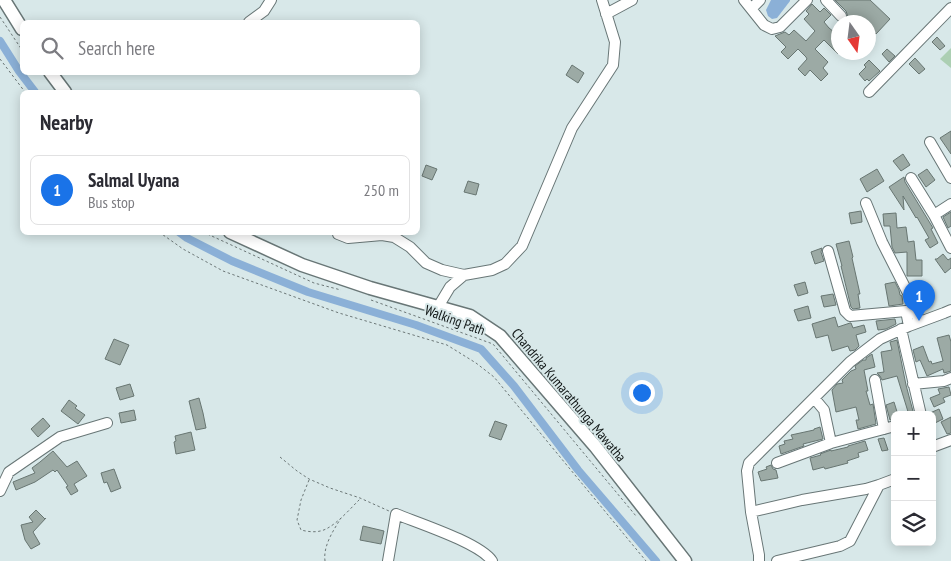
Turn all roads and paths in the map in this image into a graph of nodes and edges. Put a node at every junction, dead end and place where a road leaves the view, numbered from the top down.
1 (4, 0) edge
2 (271, 0) edge
3 (602, 0) edge
4 (632, 0) edge
5 (760, 0) edge
6 (807, 0) edge
7 (826, 0) edge
8 (748, 4) edge
9 (951, 8) edge
10 (606, 14) junction
11 (840, 15) edge
12 (0, 17) edge
13 (252, 20) edge
14 (20, 26) edge
15 (20, 47) edge
16 (0, 60) edge
17 (52, 75) edge
18 (23, 90) edge
19 (64, 90) edge
20 (869, 92) dead end
21 (930, 142) dead end
22 (910, 178) dead end
23 (951, 178) edge
24 (866, 203) dead end
25 (951, 204) edge
26 (934, 215) junction
27 (163, 235) edge
28 (209, 235) edge
29 (237, 235) edge
30 (340, 235) edge
31 (382, 235) edge
32 (382, 235) edge
33 (951, 248) edge
34 (828, 251) dead end
35 (464, 276) junction
36 (340, 289) dead end
37 (367, 298) dead end
38 (438, 307) junction
39 (951, 310) edge
40 (919, 322) junction
41 (904, 327) junction
42 (951, 378) edge
43 (875, 380) dead end
44 (913, 384) junction
45 (814, 398) junction
46 (919, 411) edge
47 (107, 423) dead end
48 (890, 428) edge
49 (951, 440) edge
50 (830, 443) junction
51 (936, 445) edge
52 (280, 457) dead end
53 (777, 463) dead end
54 (309, 479) junction
55 (891, 480) edge
56 (879, 485) junction
57 (0, 491) edge
58 (360, 498) junction
59 (751, 512) junction
60 (396, 514) junction
61 (636, 516) dead end
62 (342, 517) junction
63 (325, 561) edge
64 (388, 561) edge
65 (492, 561) edge
66 (646, 561) edge
67 (685, 561) edge
68 (759, 561) edge
69 (777, 561) edge

1 - 14 main road
2 - 13 street
3 - 10 street
4 - 10 street
5 - 8 street
6 - 8 street
7 - 11 street
9 - 20 street
10 - 35 street
12 - 15 path
16 - 18 path
17 - 19 main road
21 - 23 street
22 - 26 street
24 - 40 street
25 - 26 street
26 - 33 street
27 - 66 path
28 - 36 path
29 - 38 main road, Chandrika Kumarathunga Mawatha
30 - 31 street
32 - 35 street
34 - 41 street
35 - 38 street
37 - 61 path, Walking Path
38 - 67 main road, Chandrika Kumarathunga Mawatha
39 - 40 street
40 - 41 street
41 - 44 street
41 - 45 street
42 - 44 street
43 - 48 street
44 - 46 street
45 - 50 street
45 - 59 street
47 - 57 street
48 - 50 street
49 - 51 street
50 - 53 street
52 - 54 path
54 - 58 path
54 - 62 path
55 - 56 street
56 - 59 street
56 - 69 street
58 - 60 path
58 - 62 path
59 - 68 street
60 - 64 street
60 - 65 street
62 - 63 path

